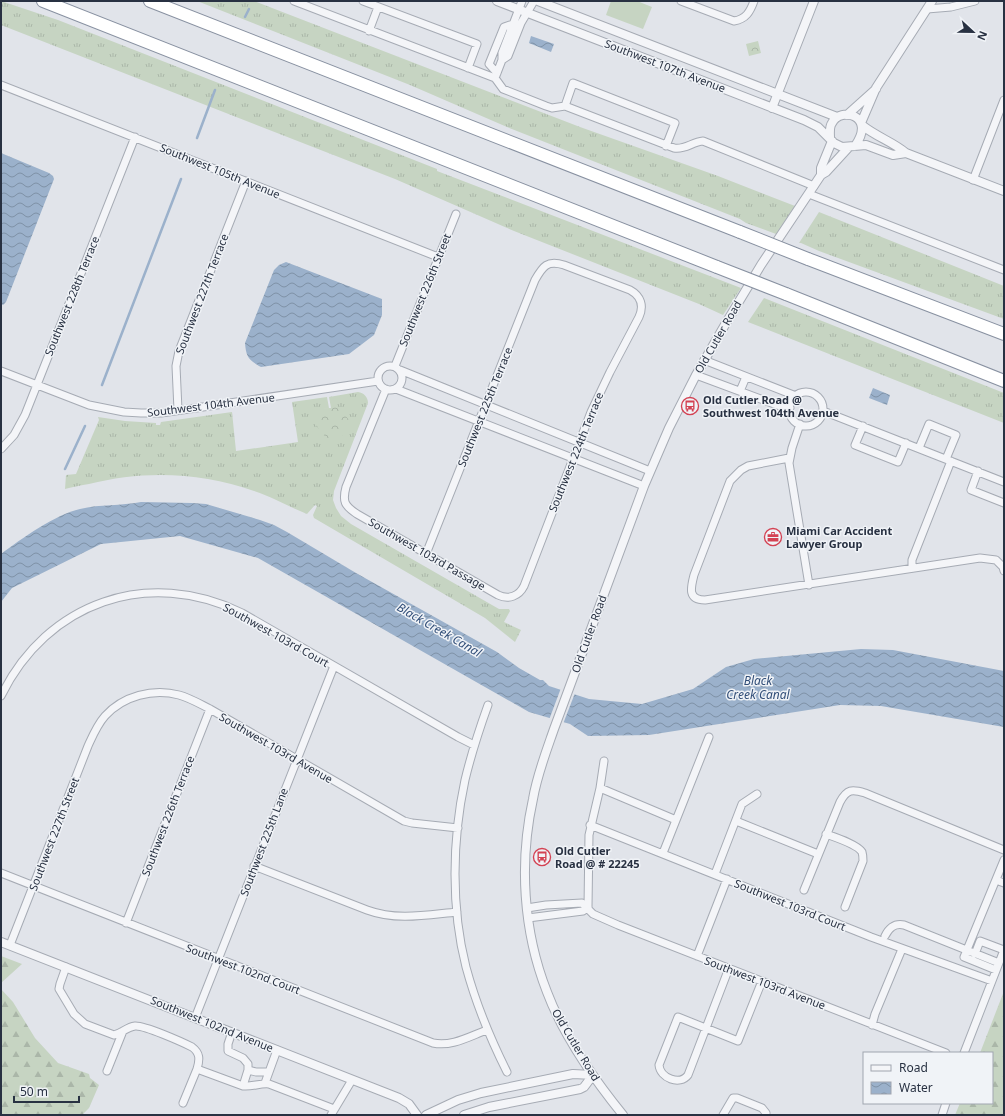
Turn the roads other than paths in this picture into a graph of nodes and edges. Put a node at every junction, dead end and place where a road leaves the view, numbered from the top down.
1 (43, 1) edge
2 (150, 1) edge
3 (294, 1) edge
4 (363, 1) edge
5 (497, 1) edge
6 (522, 1) edge
7 (681, 1) edge
8 (754, 1) edge
9 (814, 1) edge
10 (932, 1) edge
11 (975, 1) edge
12 (529, 6) edge
13 (378, 7) junction
14 (927, 9) junction
15 (513, 24) junction
16 (369, 31) junction
17 (502, 60) junction
18 (468, 68) junction
19 (496, 76) junction
20 (1, 85) edge
21 (876, 88) junction
22 (778, 94) junction
23 (1004, 100) edge
24 (564, 106) junction
25 (772, 108) junction
26 (847, 115) junction
27 (837, 117) junction
28 (862, 125) junction
29 (135, 137) junction
30 (831, 139) junction
31 (666, 146) junction
32 (852, 147) junction
33 (906, 153) junction
34 (821, 175) junction
35 (973, 180) junction
36 (246, 181) junction
37 (814, 186) junction
38 (1004, 191) edge
39 (809, 194) junction
40 (456, 214) dead end
41 (438, 257) junction
42 (1004, 270) edge
43 (642, 305) joint
44 (961, 316) junction
45 (1004, 330) edge
46 (1004, 334) edge
47 (704, 360) junction
48 (397, 368) junction
49 (1, 371) edge
50 (696, 375) junction
51 (746, 377) junction
52 (378, 381) junction
53 (1004, 381) edge
54 (37, 385) junction
55 (396, 388) junction
56 (386, 389) junction
57 (740, 391) junction
58 (796, 396) junction
59 (486, 405) junction
60 (790, 408) junction
61 (178, 410) junction
62 (823, 411) junction
63 (479, 422) junction
64 (800, 424) junction
65 (863, 426) junction
66 (579, 443) junction
67 (906, 443) junction
68 (919, 448) junction
69 (1, 449) edge
70 (573, 458) junction
71 (789, 458) junction
72 (948, 460) junction
73 (650, 471) junction
74 (978, 472) junction
75 (1004, 482) edge
76 (644, 486) junction
77 (1004, 503) edge
78 (426, 554) junction
79 (912, 568) junction
80 (1004, 571) edge
81 (809, 585) junction
82 (511, 597) joint
83 (334, 666) junction
84 (1, 696) edge
85 (488, 705) dead end
86 (210, 709) junction
87 (99, 724) joint
88 (709, 737) dead end
89 (474, 746) junction
90 (297, 759) junction
91 (604, 760) dead end
92 (600, 788) junction
93 (757, 794) dead end
94 (676, 820) junction
95 (736, 821) junction
96 (590, 825) junction
97 (458, 828) junction
98 (826, 834) junction
99 (1004, 850) edge
100 (663, 853) junction
101 (818, 854) junction
102 (1004, 860) edge
103 (254, 866) junction
104 (1, 873) edge
105 (715, 874) junction
106 (1000, 876) edge
107 (727, 879) junction
108 (1004, 883) edge
109 (33, 886) junction
110 (804, 890) dead end
111 (588, 907) junction
112 (845, 907) dead end
113 (527, 908) junction
114 (457, 912) junction
115 (528, 918) junction
116 (126, 922) junction
117 (885, 936) dead end
118 (1, 942) edge
119 (10, 946) junction
120 (902, 949) junction
121 (1004, 950) edge
122 (966, 954) junction
123 (975, 954) junction
124 (697, 956) junction
125 (218, 959) junction
126 (66, 967) junction
127 (997, 967) junction
128 (729, 968) junction
129 (762, 981) junction
130 (992, 982) junction
131 (195, 1018) junction
132 (872, 1025) junction
133 (706, 1029) junction
134 (487, 1030) junction
135 (123, 1031) junction
136 (232, 1032) junction
137 (277, 1050) junction
138 (943, 1052) edge
139 (964, 1052) edge
140 (197, 1069) junction
141 (248, 1070) junction
142 (107, 1071) dead end
143 (269, 1072) junction
144 (507, 1072) dead end
145 (593, 1075) junction
146 (352, 1080) junction
147 (265, 1083) junction
148 (243, 1086) junction
149 (183, 1103) dead end
150 (946, 1104) edge
151 (333, 1112) edge
152 (766, 1113) dead end
153 (417, 1115) edge
154 (426, 1115) edge
155 (464, 1115) edge
156 (623, 1115) edge
157 (723, 1115) edge
158 (942, 1115) edge

1 - 53 highway, bridge
2 - 44 highway, bridge
3 - 16 street
4 - 13 street
5 - 12 street, Southwest 107th Avenue
6 - 12 street
7 - 8 street
9 - 22 street
10 - 14 street
11 - 14 street
12 - 15 street
12 - 17 street
12 - 22 street, Southwest 107th Avenue
12 - 25 street, Southwest 107th Avenue
13 - 16 street
13 - 18 street
14 - 21 street
15 - 17 street
15 - 19 street
16 - 18 street
17 - 19 street
18 - 19 street
19 - 24 street
20 - 29 street, Southwest 105th Avenue
21 - 26 street
21 - 28 street
22 - 25 street
22 - 27 street, Southwest 107th Avenue
23 - 35 street
24 - 31 street
24 - 31 street
25 - 30 street, Southwest 107th Avenue
26 - 27 street
26 - 28 street
27 - 30 street
28 - 32 street
28 - 33 street
29 - 36 street, Southwest 105th Avenue
29 - 54 street, Southwest 228th Terrace
30 - 32 street
30 - 34 street, Old Cutler Road
31 - 37 street
32 - 33 street
32 - 34 street, Old Cutler Road
33 - 35 street
34 - 37 street, Old Cutler Road
35 - 38 street
36 - 41 street, Southwest 105th Avenue
36 - 61 street, Southwest 227th Terrace
37 - 39 street, Old Cutler Road
39 - 42 street
39 - 47 street, Old Cutler Road
40 - 41 street, Southwest 226th Street
41 - 48 street, Southwest 226th Street
43 - 59 street, Southwest 225th Terrace
43 - 66 street, Southwest 224th Terrace
44 - 45 highway
44 - 46 highway
47 - 50 street, Old Cutler Road
47 - 51 street
48 - 52 street
48 - 55 street
48 - 59 street
49 - 54 street, Southwest 104th Avenue
50 - 57 street
50 - 73 street, Old Cutler Road
51 - 57 street
51 - 58 street
52 - 56 street
52 - 61 street, Southwest 104th Avenue
54 - 61 street, Southwest 104th Avenue
54 - 69 street, Southwest 228th Terrace
55 - 56 street
55 - 63 street
56 - 78 street, Southwest 103rd Passage
57 - 60 street
58 - 60 street
58 - 62 street
59 - 63 street, Southwest 225th Terrace
59 - 66 street
60 - 64 street
62 - 64 street
62 - 65 street
63 - 70 street
63 - 78 street, Southwest 225th Terrace
64 - 71 street
65 - 67 street
65 - 67 street
66 - 70 street, Southwest 224th Terrace
66 - 73 street
67 - 68 street
68 - 72 street
68 - 72 street
70 - 76 street
70 - 82 street, Southwest 224th Terrace
71 - 81 street
71 - 81 street
72 - 74 street
72 - 79 street
73 - 76 street, Old Cutler Road
74 - 75 street
74 - 77 street
76 - 113 street, Old Cutler Road
78 - 82 street, Southwest 103rd Passage
79 - 80 street
79 - 81 street
83 - 84 street, Southwest 103rd Court
83 - 89 street, Southwest 103rd Court
83 - 90 street, Southwest 225th Lane
85 - 89 street
86 - 87 street, Southwest 103rd Avenue
86 - 90 street, Southwest 103rd Avenue
86 - 116 street, Southwest 226th Terrace
87 - 109 street, Southwest 227th Street
88 - 94 street
89 - 97 street
90 - 97 street, Southwest 103rd Avenue
90 - 103 street, Southwest 225th Lane
91 - 92 street
92 - 94 street
92 - 96 street
93 - 95 street
94 - 100 street
95 - 101 street
95 - 105 street
96 - 100 street, Southwest 103rd Court
96 - 111 street
97 - 114 street
98 - 99 street
98 - 101 street
98 - 112 street
100 - 105 street, Southwest 103rd Court
101 - 110 street
102 - 106 street
103 - 114 street
103 - 125 street, Southwest 225th Lane
104 - 109 street, Southwest 102nd Court
105 - 107 street, Southwest 103rd Court
106 - 108 street
106 - 122 street
107 - 120 street, Southwest 103rd Court
107 - 124 street
109 - 116 street, Southwest 102nd Court
109 - 119 street, Southwest 227th Street
111 - 113 street, Southwest 103rd Avenue
111 - 115 street
111 - 124 street, Southwest 103rd Avenue
113 - 115 street, Old Cutler Road
114 - 134 street
115 - 145 street, Old Cutler Road
116 - 125 street, Southwest 102nd Court
117 - 122 street
118 - 119 street, Southwest 102nd Avenue
119 - 126 street, Southwest 102nd Avenue
120 - 130 street, Southwest 103rd Court
120 - 132 street
121 - 123 street
121 - 127 street
122 - 123 street
122 - 127 street
123 - 127 street
124 - 128 street, Southwest 103rd Avenue
125 - 131 street, Southwest 225th Lane
125 - 134 street, Southwest 102nd Court
126 - 131 street, Southwest 102nd Avenue
126 - 135 street
127 - 130 street
128 - 129 street, Southwest 103rd Avenue
128 - 133 street
129 - 132 street, Southwest 103rd Avenue
129 - 133 street
130 - 139 street
131 - 136 street, Southwest 102nd Avenue
132 - 138 street, Southwest 103rd Avenue
133 - 133 street
134 - 144 street
135 - 140 street
135 - 142 street
136 - 137 street, Southwest 102nd Avenue
136 - 141 street
137 - 143 street
137 - 146 street, Southwest 102nd Avenue
140 - 148 street
140 - 149 street
141 - 143 street
141 - 148 street
143 - 147 street
145 - 154 street
145 - 155 street
145 - 156 street, Old Cutler Road
146 - 151 street
146 - 153 street, Southwest 102nd Avenue
147 - 148 street
147 - 151 street
150 - 158 street
152 - 157 street

